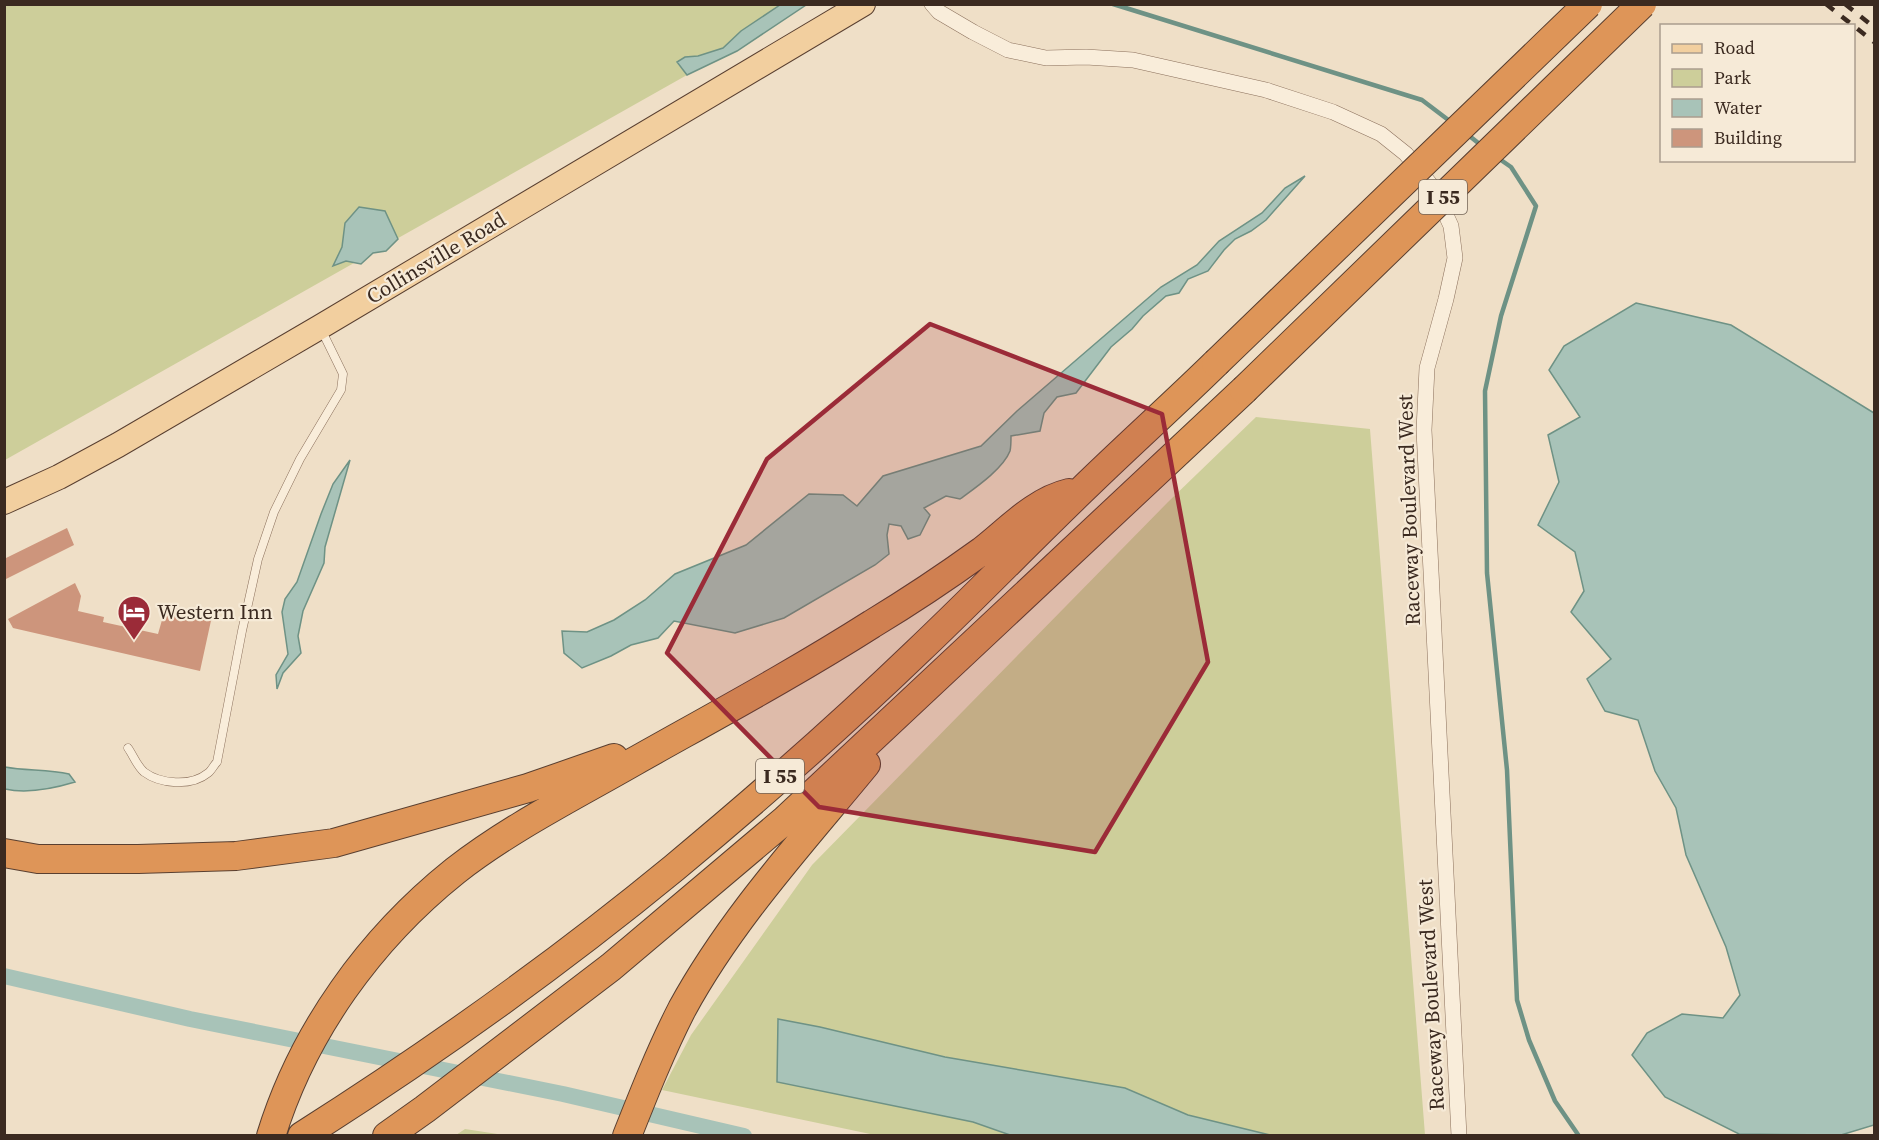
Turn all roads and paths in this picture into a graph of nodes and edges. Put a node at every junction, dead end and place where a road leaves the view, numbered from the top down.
1 (863, 4) edge
2 (932, 4) edge
3 (1588, 4) edge
4 (1642, 4) edge
5 (320, 327) junction
6 (1082, 490) junction
7 (4, 502) edge
8 (893, 718) junction
9 (679, 737) junction
10 (128, 748) dead end
11 (4, 853) edge
12 (271, 1136) edge
13 (302, 1136) edge
14 (387, 1136) edge
15 (627, 1136) edge
16 (1459, 1136) edge

1 - 5 main road, Collinsville Road
2 - 16 street, Raceway Boulevard West
3 - 6 highway, I 55, bridge
4 - 8 highway, I 55, bridge
5 - 7 main road, Collinsville Road
5 - 10 lane
6 - 9 highway
6 - 13 highway, I 55
8 - 14 highway, I 55
8 - 15 highway
9 - 11 highway
9 - 12 highway

